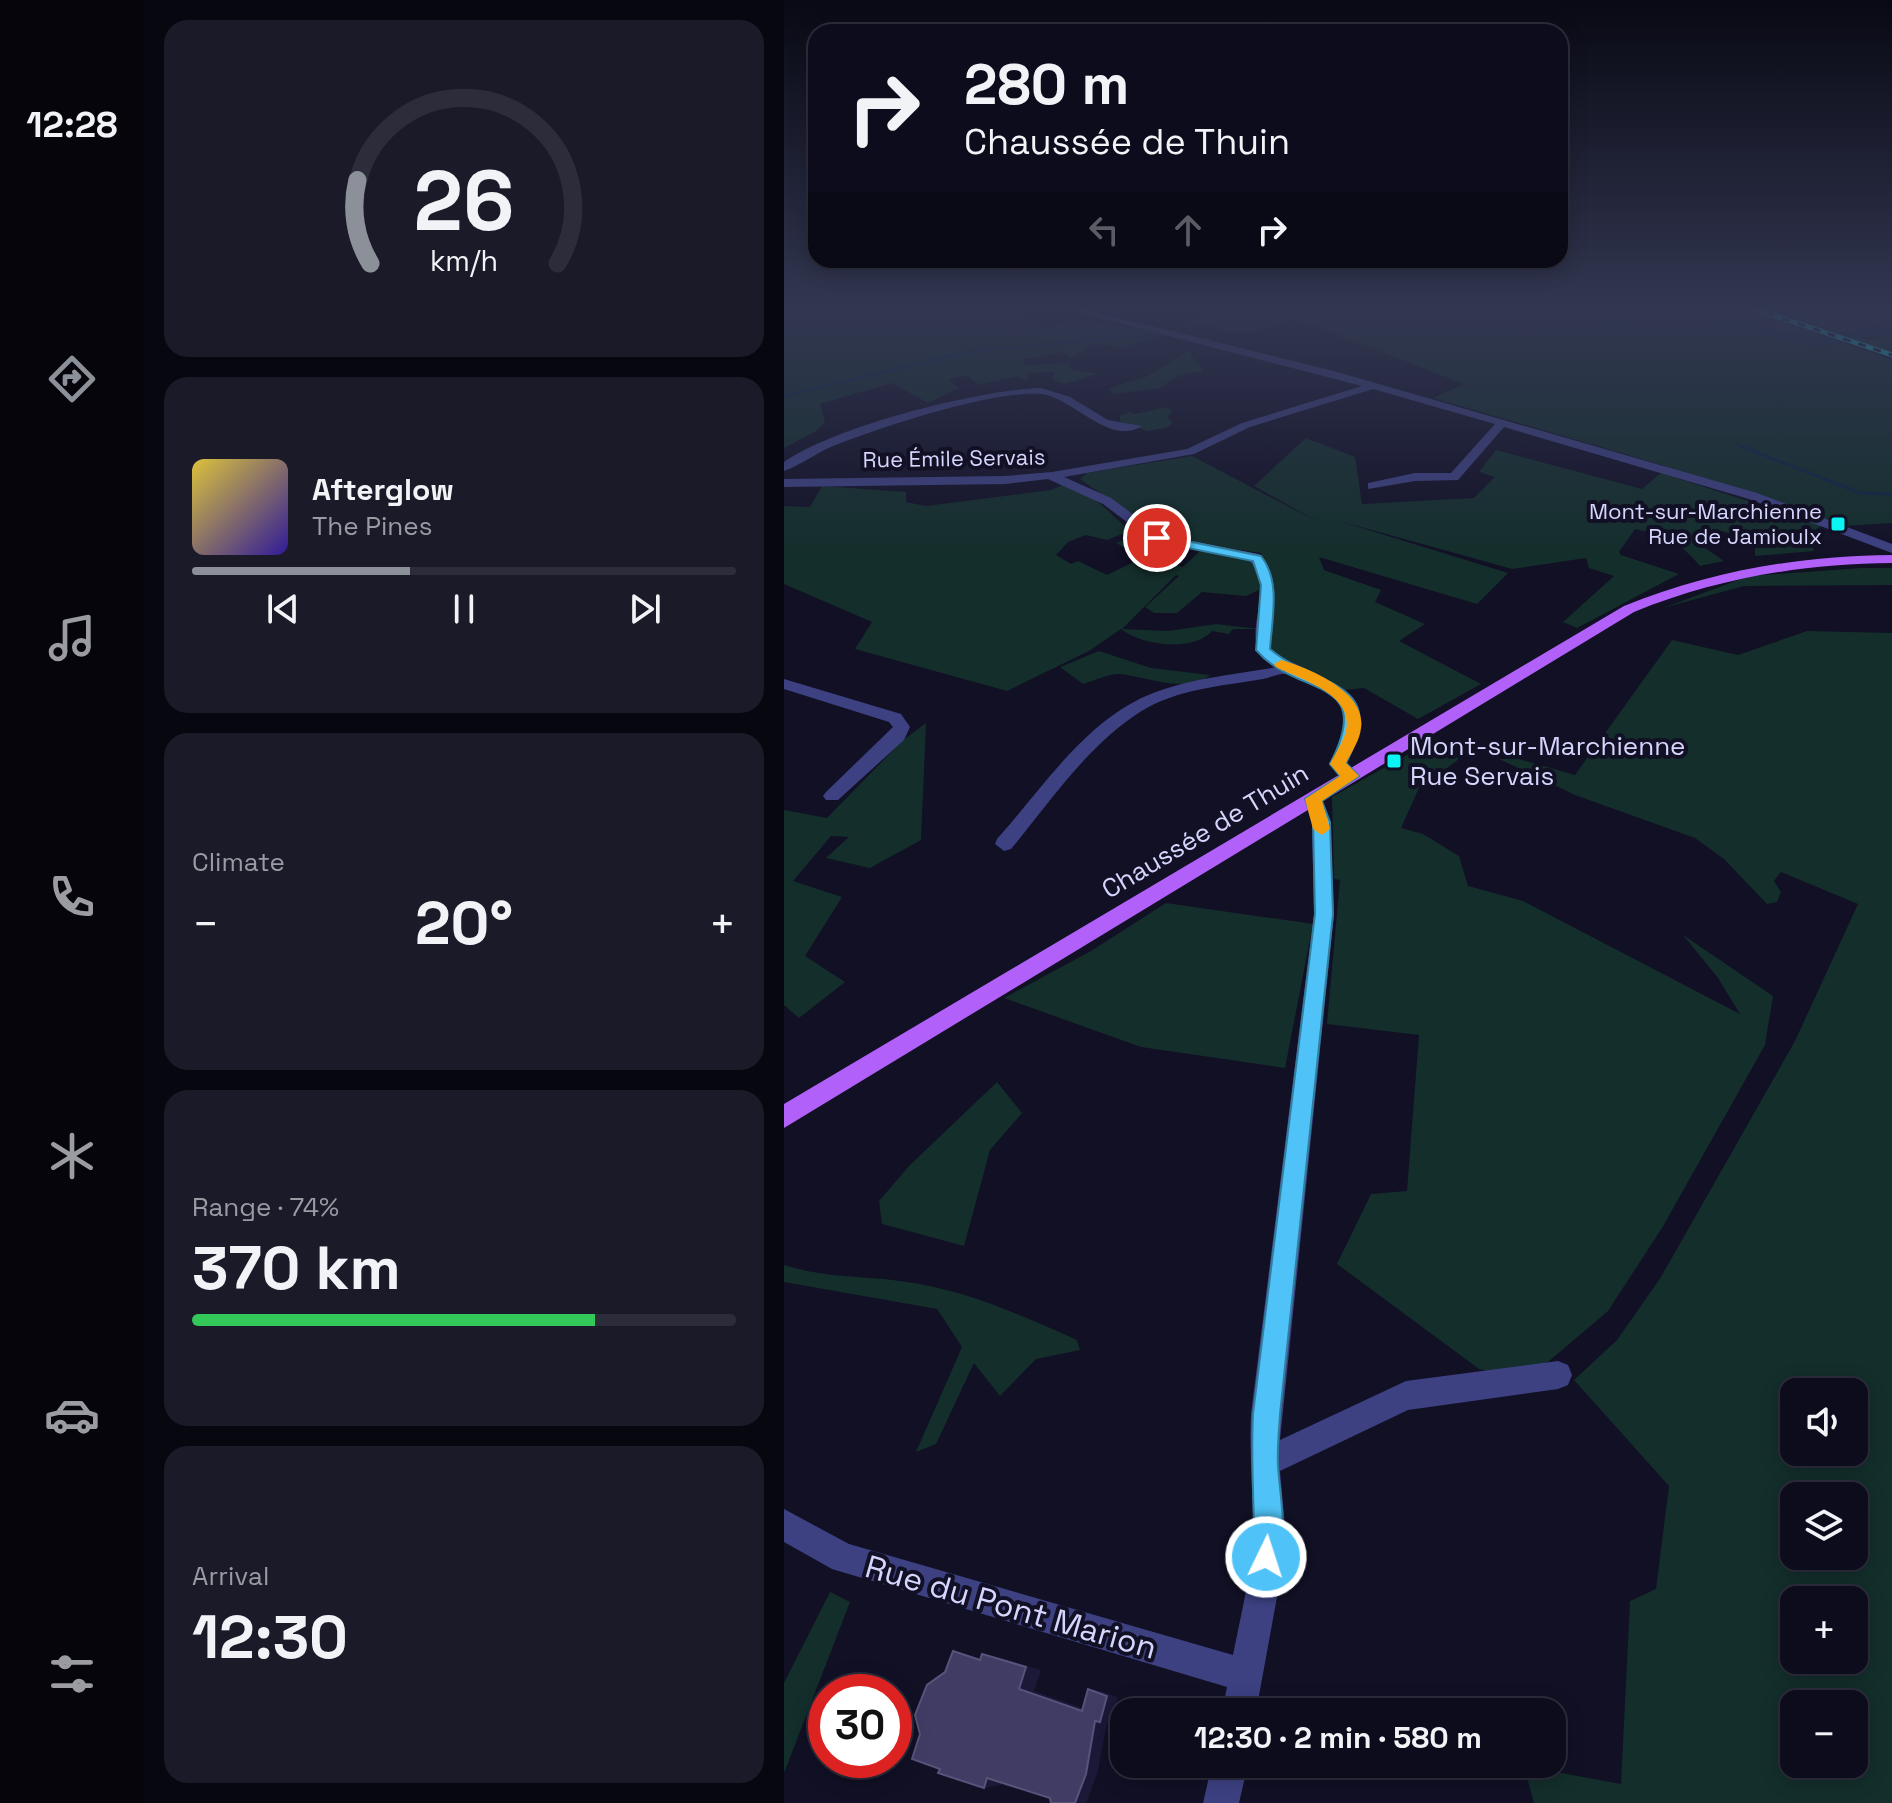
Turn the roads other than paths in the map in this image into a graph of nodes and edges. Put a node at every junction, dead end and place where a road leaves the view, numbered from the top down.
1 (1016, 392) edge
2 (1037, 392) edge
3 (1352, 392) edge
4 (1394, 392) edge
5 (1502, 423) junction
6 (1136, 426) dead end
7 (784, 467) edge
8 (1050, 475) junction
9 (784, 483) edge
10 (1372, 486) dead end
11 (1892, 549) edge
12 (1892, 559) edge
13 (1290, 669) junction
14 (784, 684) edge
15 (1351, 776) junction
16 (832, 796) dead end
17 (1313, 799) junction
18 (1004, 844) dead end
19 (784, 1117) edge
20 (1558, 1375) dead end
21 (1264, 1463) junction
22 (784, 1525) edge
23 (1244, 1675) junction
24 (1241, 1698) edge
25 (1227, 1778) edge
26 (1221, 1803) edge

1 - 7 street
2 - 6 street
3 - 8 street
4 - 5 street
5 - 10 street
5 - 11 street
8 - 9 street, Rue Émile Servais
8 - 13 street, Rue Émile Servais
12 - 15 main road, Chaussée de Thuin
13 - 15 street, Rue Émile Servais
13 - 18 street
14 - 16 street
15 - 17 main road, Chaussée de Thuin
17 - 19 main road, Chaussée de Thuin
17 - 21 street
20 - 21 street
21 - 23 street
22 - 23 street, Rue du Pont Marion
23 - 24 street
25 - 26 street

